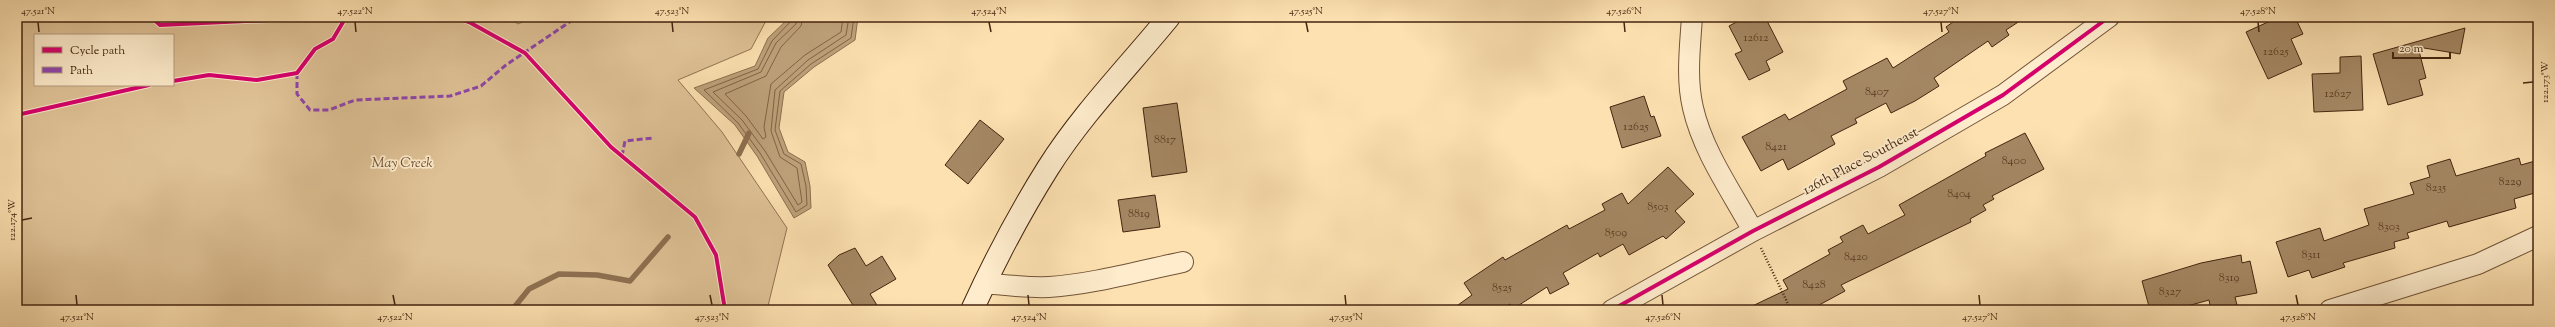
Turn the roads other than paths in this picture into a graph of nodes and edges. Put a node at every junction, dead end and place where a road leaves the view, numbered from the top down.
1 (1169, 17) edge
2 (1692, 17) edge
3 (2109, 17) edge
4 (1753, 231) junction
5 (2538, 236) edge
6 (1182, 262) dead end
7 (984, 283) junction
8 (972, 310) edge
9 (1612, 310) edge
10 (2330, 310) edge

1 - 7 street
2 - 4 street
3 - 4 street, 126th Place Southeast
4 - 9 street, 126th Place Southeast
5 - 10 street
6 - 7 street
7 - 8 street

